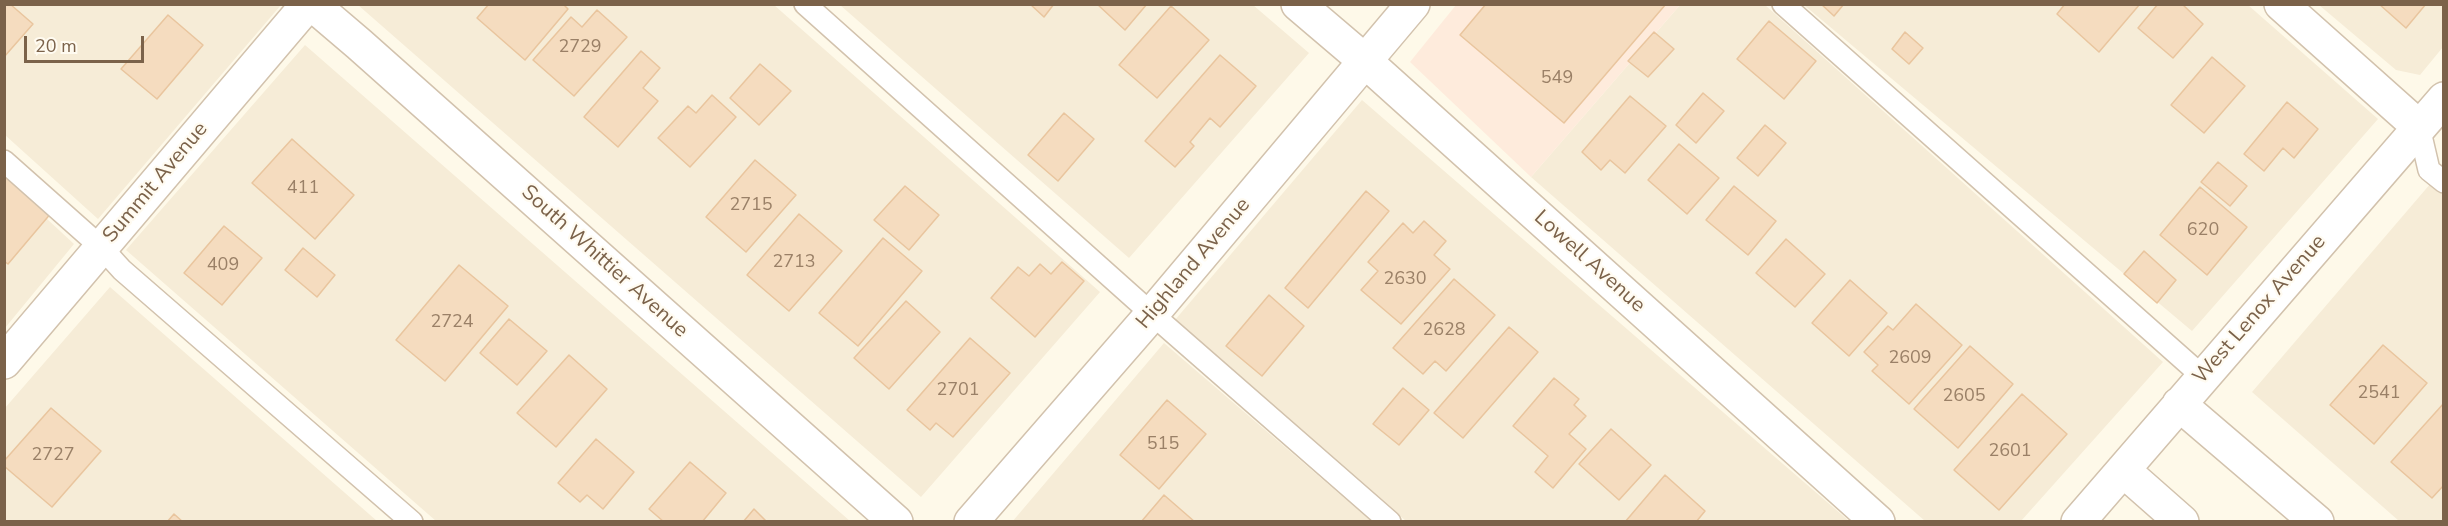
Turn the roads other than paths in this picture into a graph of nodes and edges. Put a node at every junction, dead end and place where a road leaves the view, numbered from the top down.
1 (310, 4) edge
2 (805, 4) edge
3 (1298, 4) edge
4 (1413, 4) edge
5 (1783, 4) edge
6 (2281, 4) edge
7 (1365, 61) junction
8 (2444, 99) edge
9 (2419, 127) junction
10 (4, 161) edge
11 (2444, 182) edge
12 (102, 248) junction
13 (1152, 314) junction
14 (4, 362) edge
15 (2202, 376) junction
16 (2179, 404) junction
17 (2123, 470) junction
18 (412, 522) edge
19 (896, 522) edge
20 (971, 522) edge
21 (1390, 522) edge
22 (1878, 522) edge
23 (2078, 522) edge
24 (2182, 522) edge
25 (2316, 522) edge

1 - 12 street, Summit Avenue
1 - 19 street, South Whittier Avenue
2 - 13 lane
3 - 7 street, Lowell Avenue
4 - 7 street, Highland Avenue
5 - 15 lane
6 - 9 street
7 - 13 street, Highland Avenue
7 - 22 street, Lowell Avenue
8 - 9 street, West Lenox Avenue
9 - 11 lane
9 - 15 street, West Lenox Avenue
10 - 12 lane
12 - 14 street, Summit Avenue
12 - 18 lane
13 - 20 street, Highland Avenue
13 - 21 lane
15 - 16 street, West Lenox Avenue
16 - 17 street, West Lenox Avenue
16 - 25 street
17 - 23 street, West Lenox Avenue
17 - 24 street

